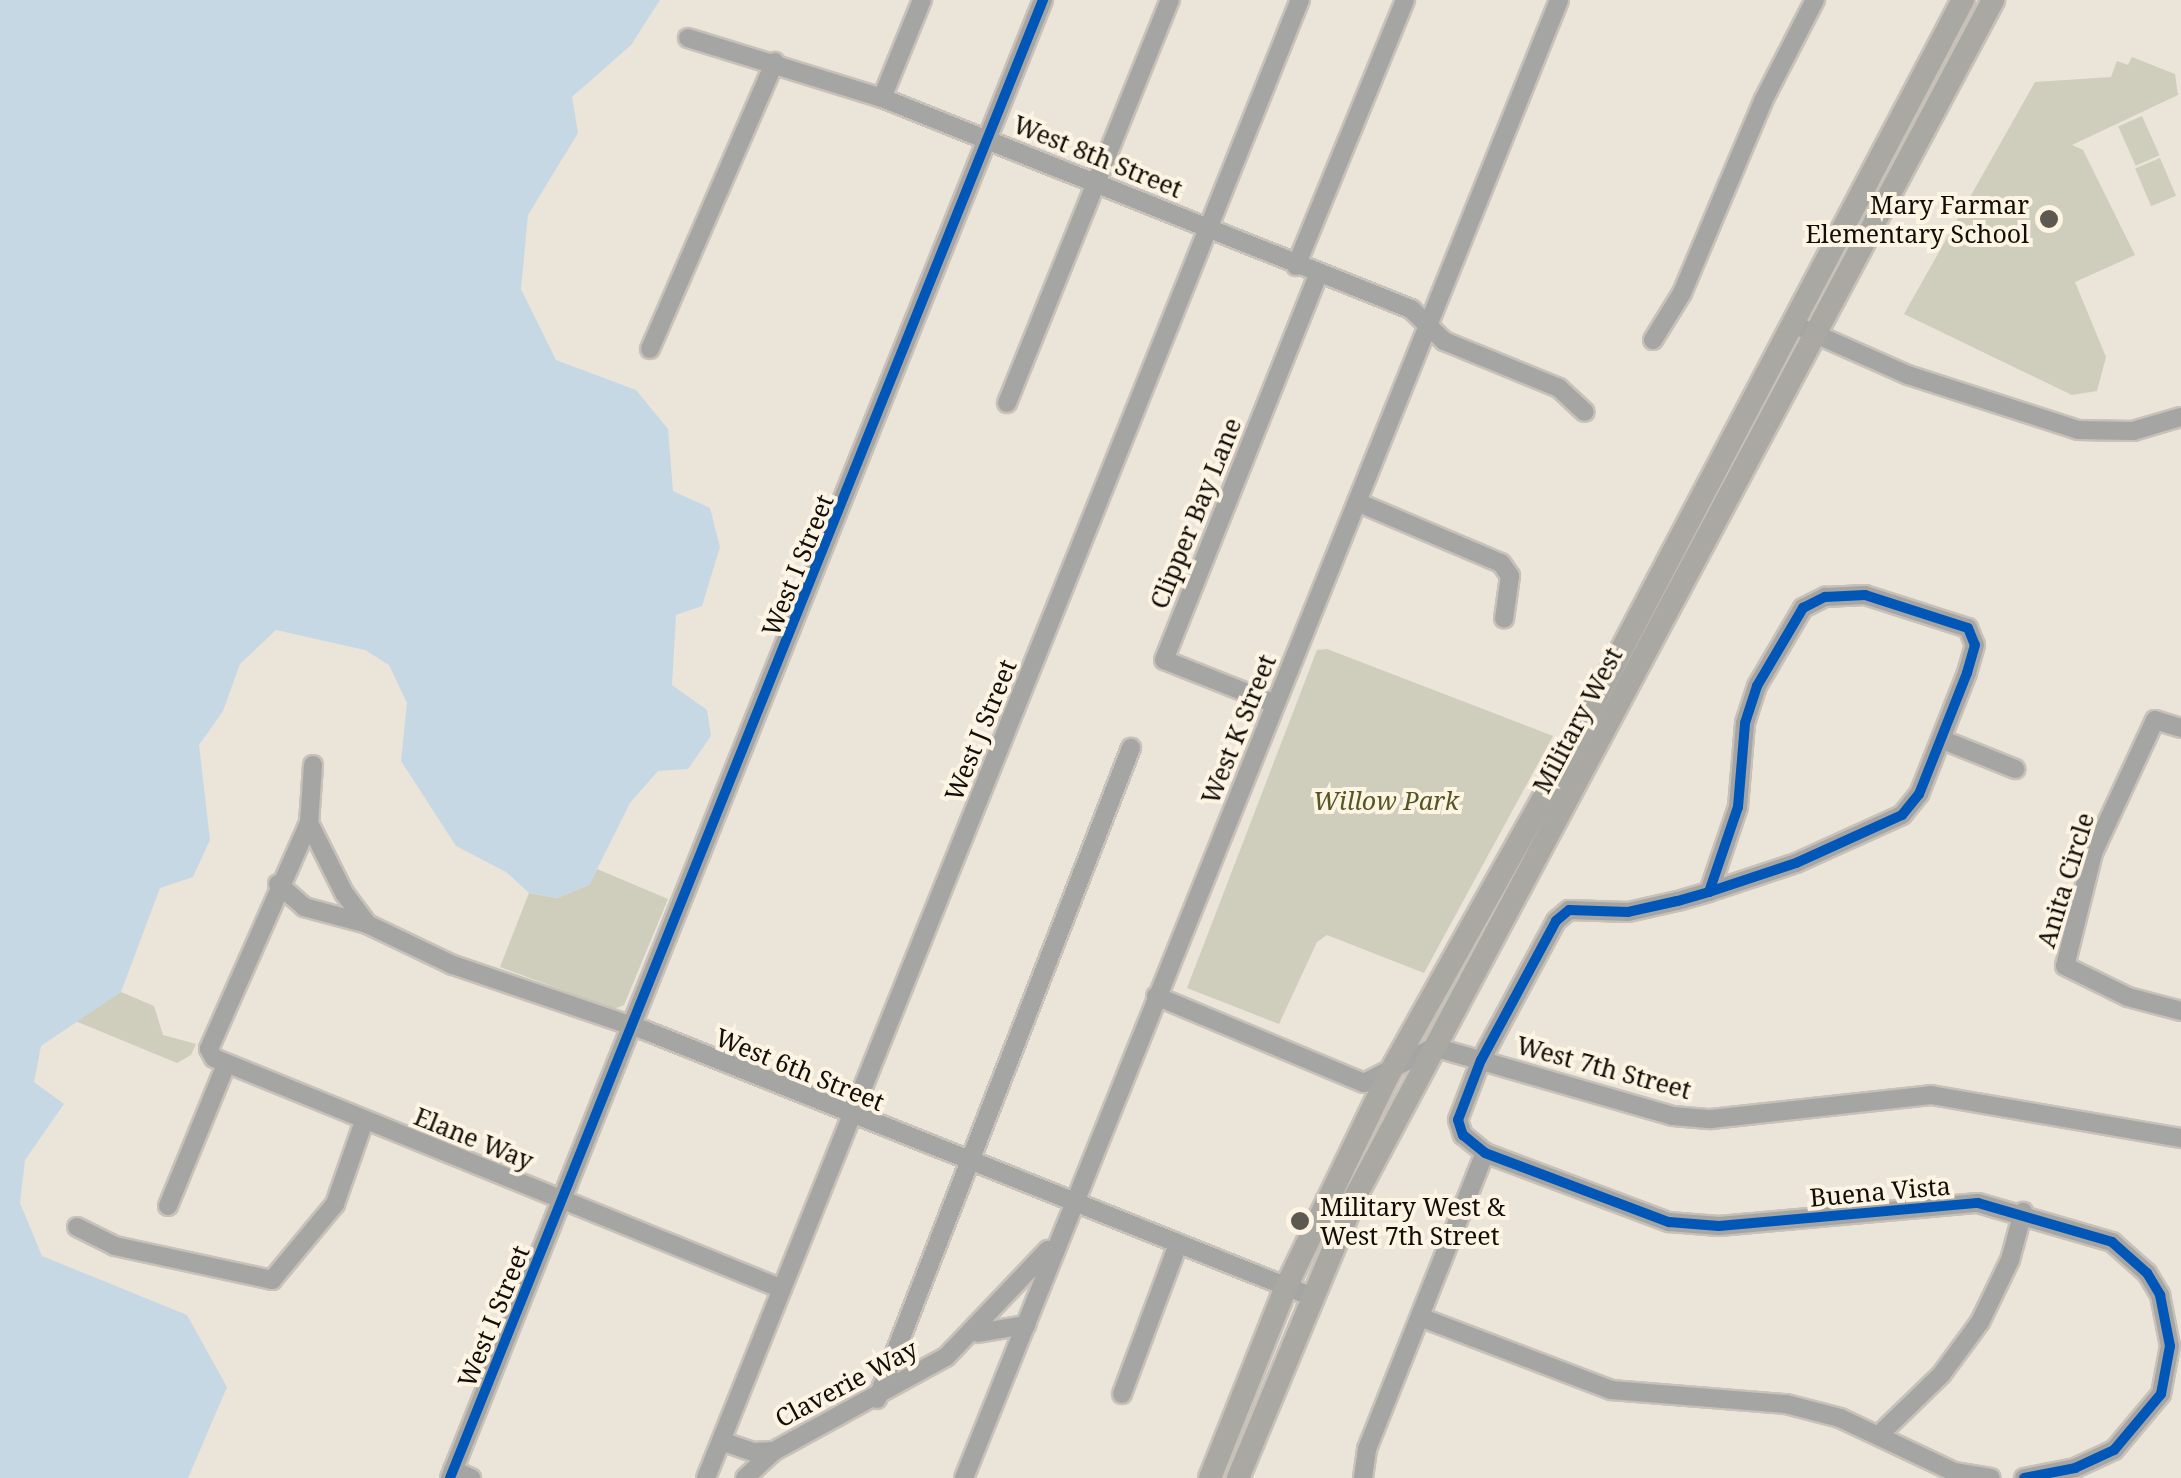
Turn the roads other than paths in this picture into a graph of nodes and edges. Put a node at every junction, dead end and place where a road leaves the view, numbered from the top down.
1 (922, 0) edge
2 (1043, 0) edge
3 (1170, 0) edge
4 (1300, 0) edge
5 (1405, 0) edge
6 (1559, 0) edge
7 (1816, 0) edge
8 (1963, 0) edge
9 (1992, 0) edge
10 (688, 38) dead end
11 (775, 62) junction
12 (882, 98) junction
13 (988, 140) junction
14 (1098, 182) junction
15 (1209, 228) junction
16 (1296, 266) junction
17 (1318, 274) junction
18 (1425, 322) junction
19 (1803, 328) junction
20 (1652, 340) dead end
21 (650, 349) dead end
22 (1008, 403) dead end
23 (1585, 412) dead end
24 (2181, 417) edge
25 (1356, 502) junction
26 (1504, 619) dead end
27 (1275, 704) junction
28 (2181, 728) edge
29 (1943, 740) junction
30 (1131, 748) dead end
31 (313, 765) dead end
32 (2014, 769) dead end
33 (309, 822) junction
34 (278, 884) junction
35 (1709, 892) junction
36 (367, 924) junction
37 (1156, 996) junction
38 (2181, 1011) edge
39 (630, 1026) junction
40 (1434, 1048) junction
41 (1481, 1060) junction
42 (225, 1067) junction
43 (1388, 1076) junction
44 (851, 1117) junction
45 (364, 1121) junction
46 (2181, 1138) edge
47 (1484, 1153) junction
48 (966, 1162) junction
49 (561, 1200) junction
50 (1073, 1204) junction
51 (168, 1206) dead end
52 (2023, 1212) junction
53 (78, 1227) dead end
54 (1060, 1235) junction
55 (1177, 1247) junction
56 (1286, 1287) junction
57 (782, 1289) junction
58 (1310, 1296) junction
59 (1420, 1317) junction
60 (1026, 1325) junction
61 (973, 1335) junction
62 (1014, 1357) junction
63 (1122, 1394) dead end
64 (877, 1399) junction
65 (1880, 1434) junction
66 (721, 1441) junction
67 (774, 1451) junction
68 (451, 1474) edge
69 (471, 1478) edge
70 (706, 1478) edge
71 (745, 1478) edge
72 (964, 1478) edge
73 (1210, 1478) edge
74 (1238, 1478) edge
75 (1363, 1478) edge
76 (1991, 1478) edge
77 (2024, 1478) edge

1 - 12 street
2 - 13 street, West I Street
3 - 14 street
4 - 15 street, West J Street
5 - 16 street
6 - 18 street, West K Street
7 - 20 street
8 - 19 main road, Military West
9 - 19 main road, Military West
10 - 11 street, West 8th Street
11 - 12 street, West 8th Street
11 - 21 street
12 - 13 street, West 8th Street
13 - 14 street, West 8th Street
13 - 39 street, West I Street
14 - 15 street, West 8th Street
14 - 22 street
15 - 16 street, West 8th Street
15 - 44 street, West J Street
16 - 17 street, West 8th Street
17 - 18 street, West 8th Street
17 - 27 street, Clipper Bay Lane
18 - 23 street, West 8th Street
18 - 25 street, West K Street
19 - 24 street
19 - 40 main road, Military West
19 - 43 main road, Military West
25 - 26 street
25 - 27 street, West K Street
27 - 37 street, West K Street
28 - 38 street, Anita Circle
29 - 32 street
29 - 35 street
29 - 35 street
30 - 48 street
31 - 33 street
33 - 34 street
33 - 36 street
34 - 36 street, West 6th Street
34 - 42 street, Elane Way
35 - 41 street
36 - 39 street, West 6th Street
37 - 43 street
37 - 50 street, West K Street
39 - 44 street, West 6th Street
39 - 49 street, West I Street
40 - 41 street, West 7th Street
40 - 43 street
40 - 58 main road, Military West
41 - 46 street, West 7th Street
41 - 47 street
42 - 45 street, Elane Way
42 - 51 street
43 - 56 main road, Military West
44 - 48 street, West 6th Street
44 - 57 street, West J Street
45 - 49 street, Elane Way
45 - 53 street
47 - 52 street, Buena Vista
47 - 59 street
48 - 50 street, West 6th Street
48 - 64 street
49 - 57 street, Elane Way
49 - 68 street, West I Street
50 - 54 street, West K Street
50 - 55 street, West 6th Street
52 - 65 street
52 - 77 street, Buena Vista
54 - 60 street, West K Street
54 - 61 street, Claverie Way
55 - 56 street, West 6th Street
55 - 63 street
56 - 58 street, West 6th Street
56 - 73 main road, Military West
57 - 66 street, West J Street
58 - 74 main road, Military West
59 - 65 street
59 - 75 street
60 - 61 street, Claverie Way
60 - 62 street, West K Street
61 - 62 street
61 - 64 street, Claverie Way
62 - 72 street, West K Street
64 - 67 street, Claverie Way
65 - 76 street
66 - 67 street
66 - 70 street, West J Street
67 - 71 street, Claverie Way
68 - 69 street

